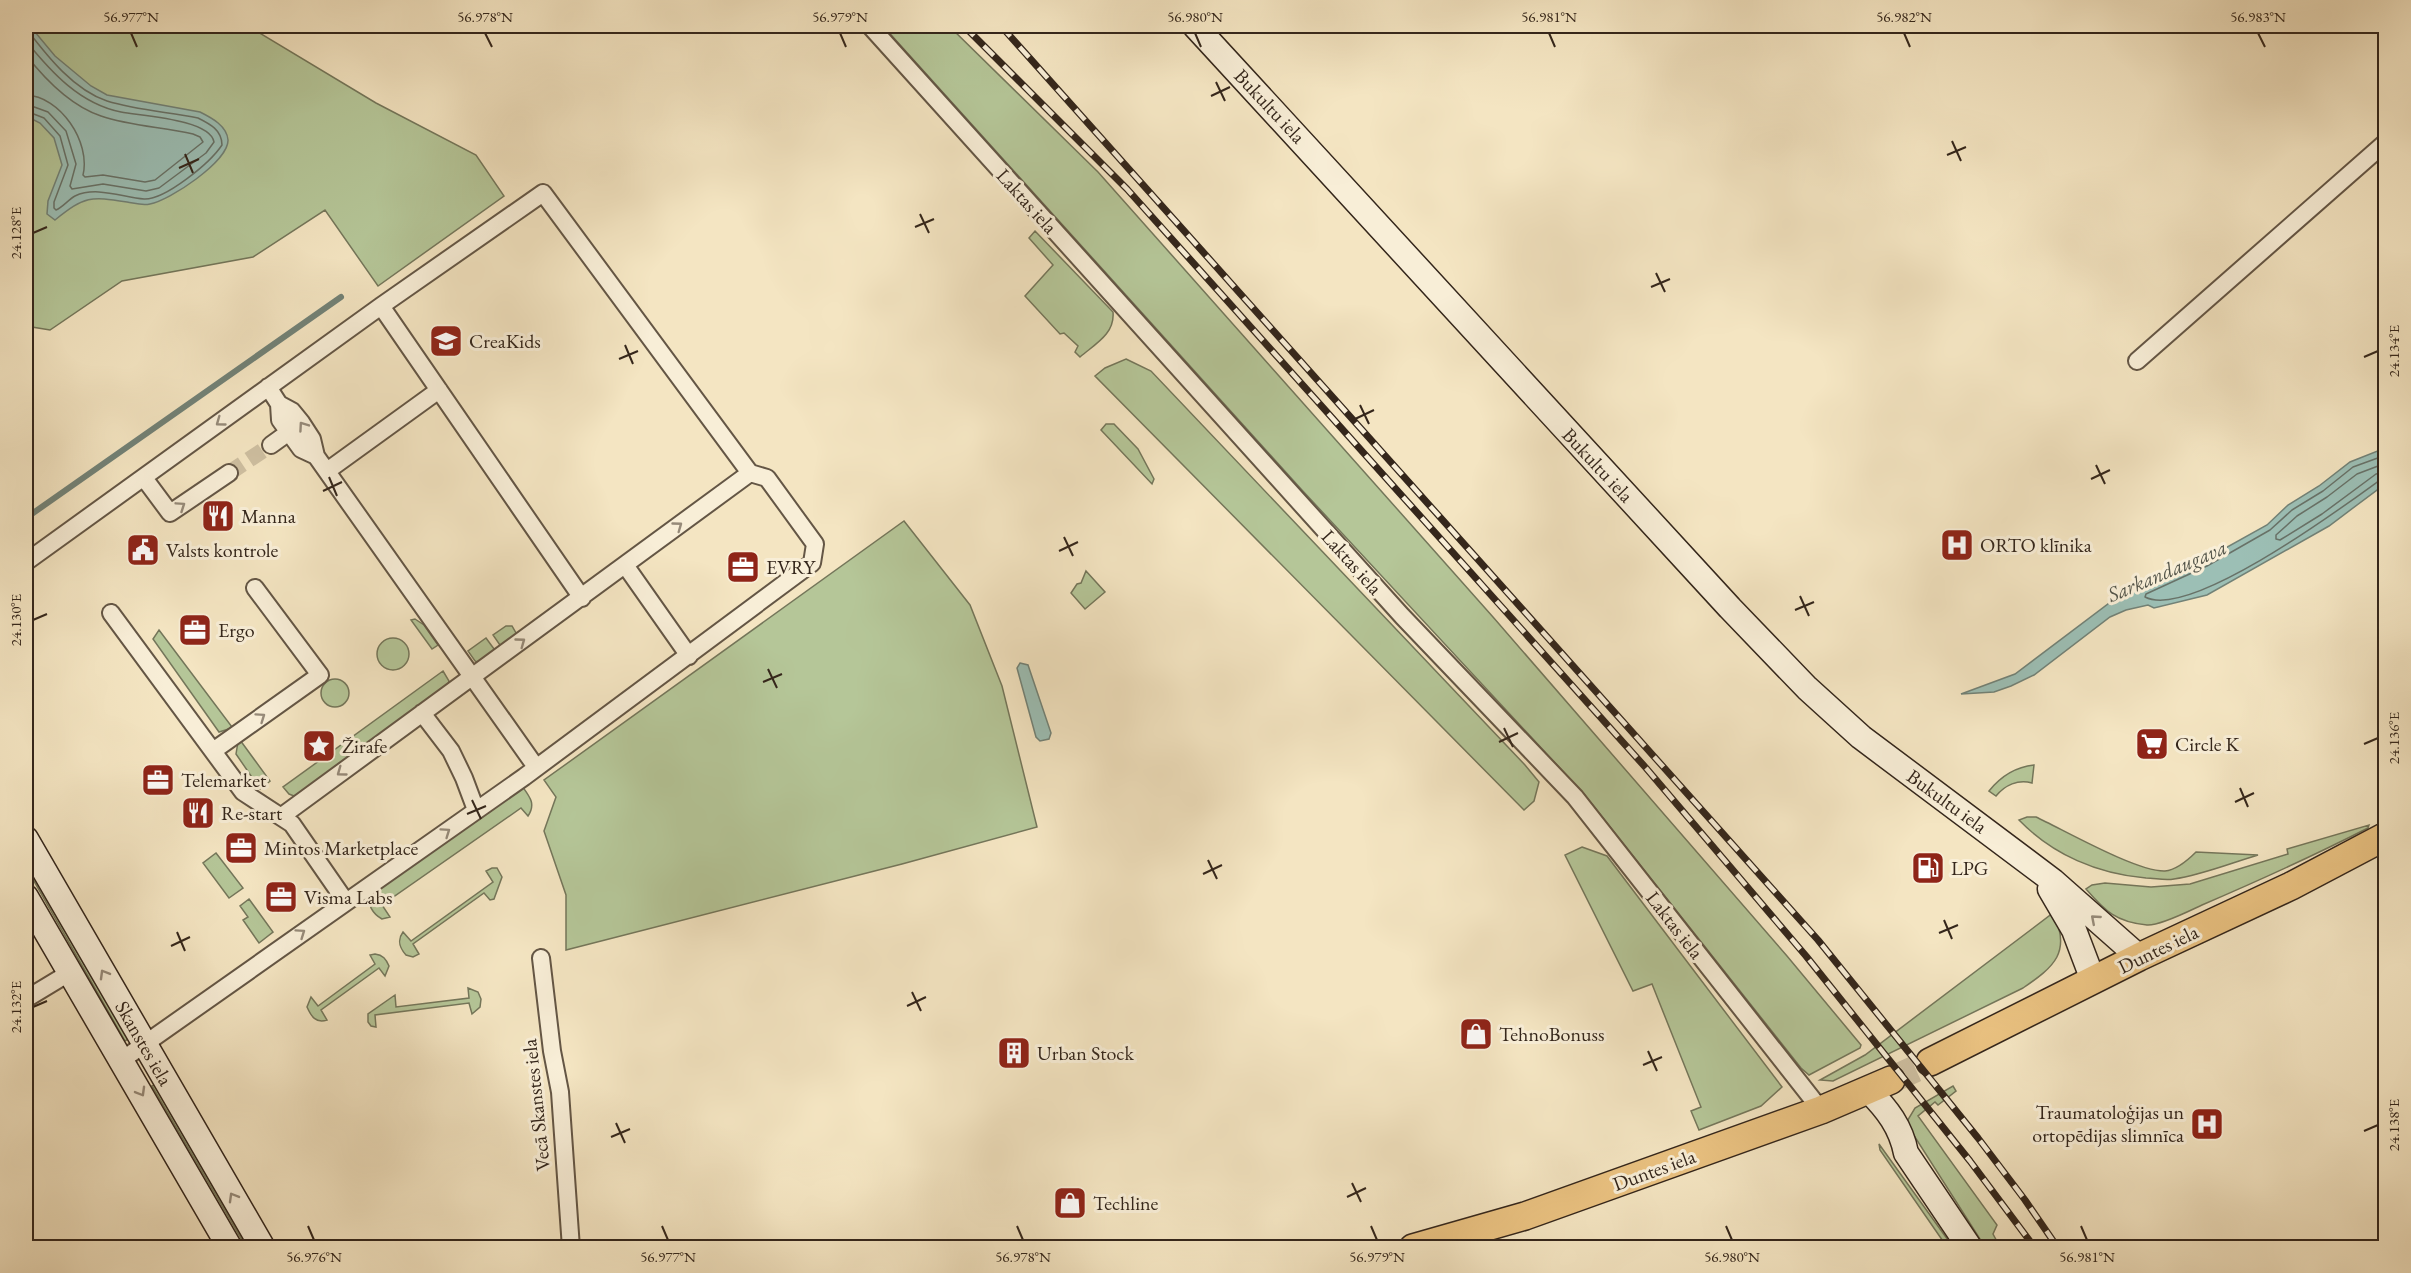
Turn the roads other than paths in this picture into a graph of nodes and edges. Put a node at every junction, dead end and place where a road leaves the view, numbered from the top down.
1 (870, 26) edge
2 (1195, 26) edge
3 (2385, 142) edge
4 (381, 306) junction
5 (2137, 361) dead end
6 (268, 387) junction
7 (439, 390) junction
8 (279, 404) junction
9 (289, 432) junction
10 (271, 445) tunnel mouth
11 (316, 456) junction
12 (327, 471) junction
13 (229, 473) tunnel mouth
14 (750, 473) junction
15 (144, 478) junction
16 (26, 562) edge
17 (625, 565) junction
18 (255, 588) dead end
19 (582, 597) junction
20 (111, 613) dead end
21 (688, 656) junction
22 (473, 676) junction
23 (422, 713) junction
24 (213, 751) junction
25 (536, 767) junction
26 (476, 810) junction
27 (282, 816) junction
28 (2385, 836) edge
29 (26, 839) edge
30 (2035, 868) junction
31 (26, 897) edge
32 (346, 902) junction
33 (2139, 957) junction
34 (541, 958) dead end
35 (69, 973) junction
36 (2094, 980) junction
37 (26, 999) edge
38 (145, 1045) junction
39 (122, 1060) junction
40 (1930, 1062) tunnel mouth
41 (1880, 1085) joint
42 (1821, 1110) junction
43 (230, 1248) edge
44 (263, 1248) edge
45 (570, 1248) edge
46 (1413, 1248) edge
47 (1970, 1248) edge

1 - 42 street, Laktas iela
2 - 30 street, Bukultu iela
3 - 5 street
4 - 6 street
4 - 7 street
4 - 14 street
6 - 8 street
6 -> 15 street
7 - 12 street
7 - 19 street
8 - 9 street
11 -> 8 street
9 - 10 street
9 - 11 street
11 - 12 street
12 - 22 street
15 -> 13 street
17 -> 14 street
14 - 21 street
15 - 16 street
17 - 19 street
17 - 21 street
24 -> 18 street
22 -> 19 street
20 - 24 street
21 - 25 street
22 - 23 street
22 - 25 street
23 - 26 street
23 -> 27 street
24 - 27 street
25 - 26 street
32 -> 26 street
27 - 32 street
28 - 33 main road, Duntes iela
38 -> 29 street, Skanstes iela
33 -> 30 street, Bukultu iela
30 - 36 street, Bukultu iela
31 - 35 street, Skanstes iela
38 -> 32 street
33 - 36 main road, Duntes iela
34 - 45 street, Vecā Skanstes iela
35 - 37 street
35 - 39 street, Skanstes iela
36 - 40 main road, Duntes iela
38 - 39 street
44 -> 38 street, Skanstes iela
39 -> 43 street, Skanstes iela
41 - 42 main road, Duntes iela
41 - 47 street
42 - 46 main road, Duntes iela

